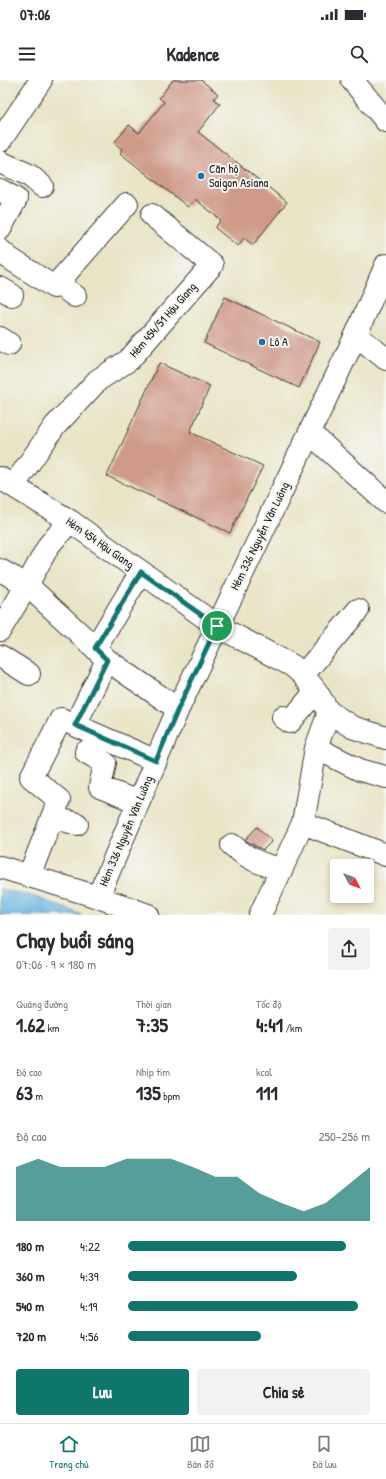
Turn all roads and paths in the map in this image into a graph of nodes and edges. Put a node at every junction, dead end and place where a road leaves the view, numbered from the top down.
1 (41, 80) edge
2 (352, 80) edge
3 (386, 121) edge
4 (0, 141) edge
5 (0, 162) edge
6 (42, 186) dead end
7 (0, 190) edge
8 (127, 204) dead end
9 (152, 215) dead end
10 (0, 229) edge
11 (3, 259) edge
12 (386, 265) edge
13 (57, 283) junction
14 (75, 296) dead end
15 (356, 335) junction
16 (386, 360) edge
17 (310, 433) junction
18 (7, 481) edge
19 (386, 502) edge
20 (70, 521) junction
21 (0, 570) edge
22 (141, 572) junction
23 (27, 585) junction
24 (358, 610) dead end
25 (217, 626) junction
26 (0, 630) edge
27 (101, 654) junction
28 (0, 656) edge
29 (30, 674) dead end
30 (310, 683) junction
31 (178, 709) junction
32 (329, 712) junction
33 (290, 723) dead end
34 (75, 725) junction
35 (386, 738) edge
36 (316, 748) junction
37 (86, 752) dead end
38 (156, 761) junction
39 (386, 777) edge
40 (138, 802) junction
41 (52, 817) junction
42 (303, 823) junction
43 (77, 824) dead end
44 (232, 845) dead end
45 (386, 855) edge
46 (0, 867) edge
47 (282, 869) junction
48 (29, 876) junction
49 (98, 897) junction
50 (148, 915) edge
51 (260, 915) edge

1 - 4 street
2 - 3 street
5 - 6 street
7 - 10 street
8 - 13 street
9 - 18 street, Hẻm 454/51 Hậu Giang
11 - 13 street
12 - 15 street, Hẻm 336 Nguyễn Văn Luông
13 - 14 street
15 - 16 street
15 - 17 street, Hẻm 336 Nguyễn Văn Luông
17 - 19 street
17 - 25 street, Hẻm 336 Nguyễn Văn Luông
18 - 20 street, Hẻm 454 Hậu Giang
20 - 22 street, Hẻm 454 Hậu Giang
20 - 23 street
21 - 23 street
22 - 25 street, Hẻm 454 Hậu Giang
22 - 27 street
23 - 26 street
23 - 27 street
24 - 30 street
25 - 30 street, Hẻm 454 Hậu Giang
25 - 31 street, Hẻm 336 Nguyễn Văn Luông
27 - 31 street
27 - 34 street
28 - 29 street
30 - 32 street
30 - 33 street
31 - 38 street, Hẻm 336 Nguyễn Văn Luông
32 - 35 street
32 - 36 street
34 - 38 street
34 - 41 street
36 - 39 street
36 - 42 street
37 - 40 street
38 - 40 street, Hẻm 336 Nguyễn Văn Luông
40 - 49 street, Hẻm 336 Nguyễn Văn Luông
41 - 43 street
41 - 48 street
42 - 45 street
42 - 47 street
44 - 47 street
46 - 48 street
47 - 51 street
48 - 49 street
49 - 50 street

